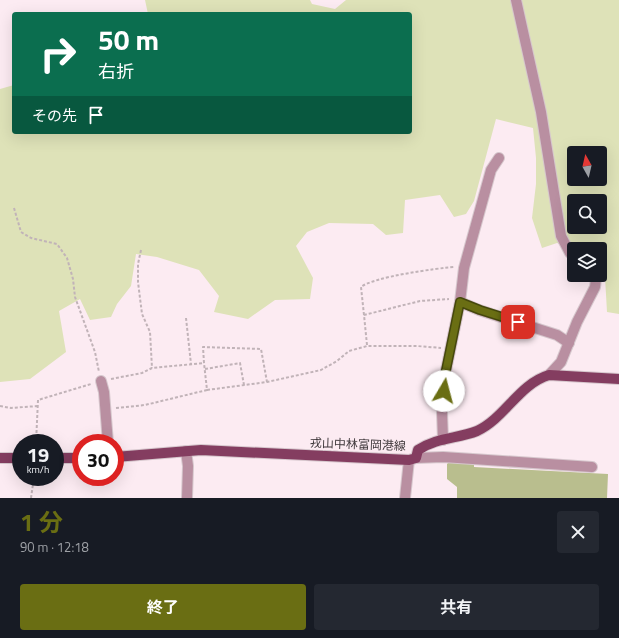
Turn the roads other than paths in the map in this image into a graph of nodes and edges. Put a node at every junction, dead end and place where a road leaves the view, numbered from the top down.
1 (516, 0) edge
2 (499, 158) dead end
3 (567, 247) edge
4 (596, 282) edge
5 (460, 302) junction
6 (569, 343) junction
7 (549, 375) junction
8 (619, 379) edge
9 (101, 381) road end
10 (107, 434) edge
11 (443, 440) junction
12 (186, 451) junction
13 (124, 456) edge
14 (0, 458) edge
15 (12, 458) edge
16 (413, 459) junction
17 (592, 467) dead end
18 (186, 498) edge
19 (405, 498) edge

1 - 3 street
2 - 5 street
4 - 6 street
5 - 6 street
5 - 11 street
6 - 7 street
7 - 8 main road
7 - 11 main road, 戎山中林富岡港線
9 - 10 street
11 - 16 main road, 戎山中林富岡港線
12 - 13 main road, 戎山中林富岡港線
12 - 16 main road, 戎山中林富岡港線
12 - 18 street
14 - 15 main road
16 - 17 street
16 - 19 street

